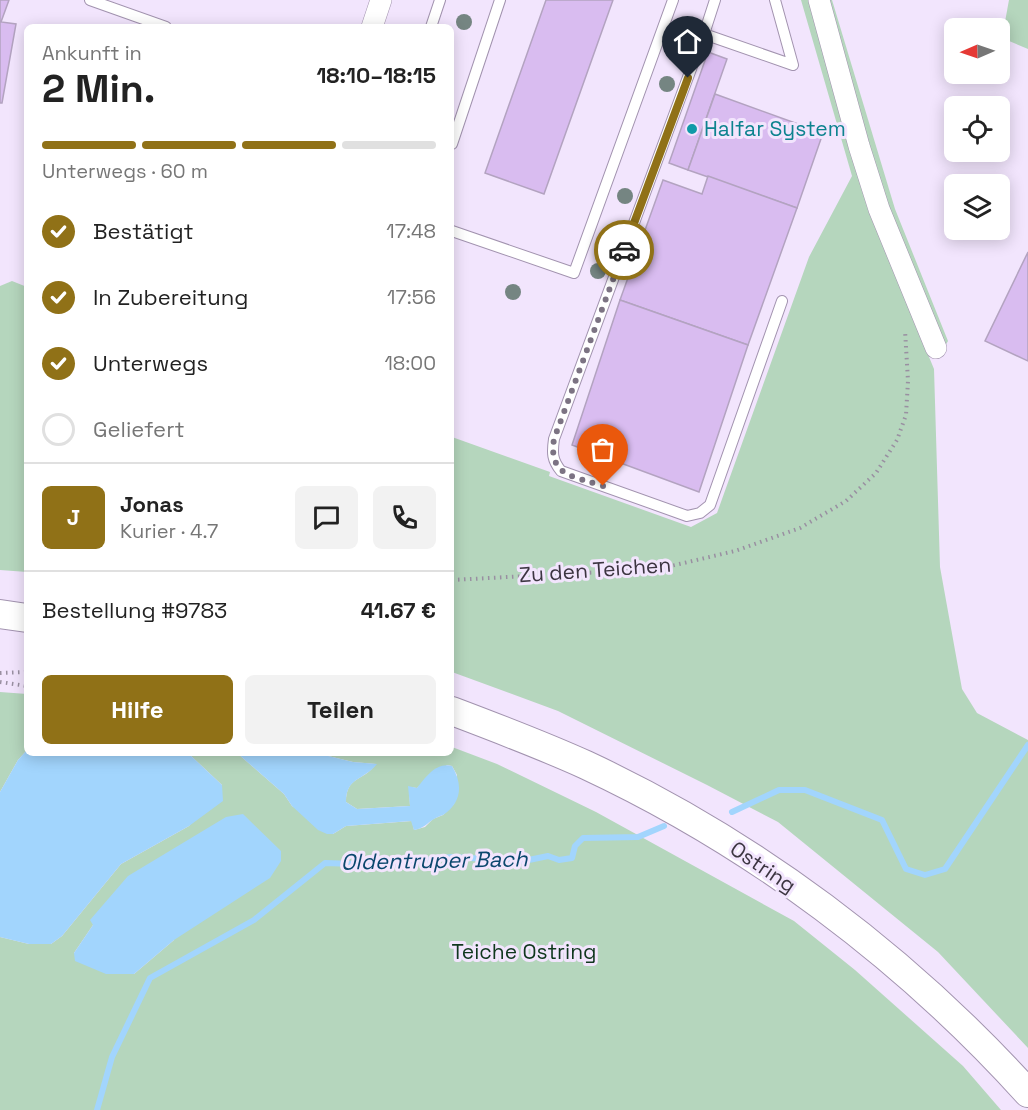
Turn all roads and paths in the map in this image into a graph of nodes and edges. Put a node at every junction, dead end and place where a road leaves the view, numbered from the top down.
1 (90, 0) edge
2 (381, 0) edge
3 (440, 0) edge
4 (500, 0) edge
5 (673, 0) edge
6 (715, 0) edge
7 (775, 0) edge
8 (819, 0) edge
9 (158, 24) edge
10 (373, 24) edge
11 (431, 24) edge
12 (704, 34) junction
13 (454, 138) edge
14 (454, 232) edge
15 (782, 301) dead end
16 (903, 320) dead end
17 (936, 348) dead end
18 (454, 580) edge
19 (0, 614) edge
20 (24, 618) edge
21 (24, 672) edge
22 (0, 673) edge
23 (0, 682) edge
24 (24, 686) edge
25 (454, 712) edge
26 (1028, 1093) edge

1 - 9 lane
2 - 10 street
3 - 11 lane
4 - 13 lane
5 - 14 lane
6 - 12 lane
7 - 12 lane
8 - 17 street
12 - 15 lane
16 - 18 path, Zu den Teichen
19 - 20 main road
21 - 22 path
23 - 24 path
25 - 26 main road, Ostring

